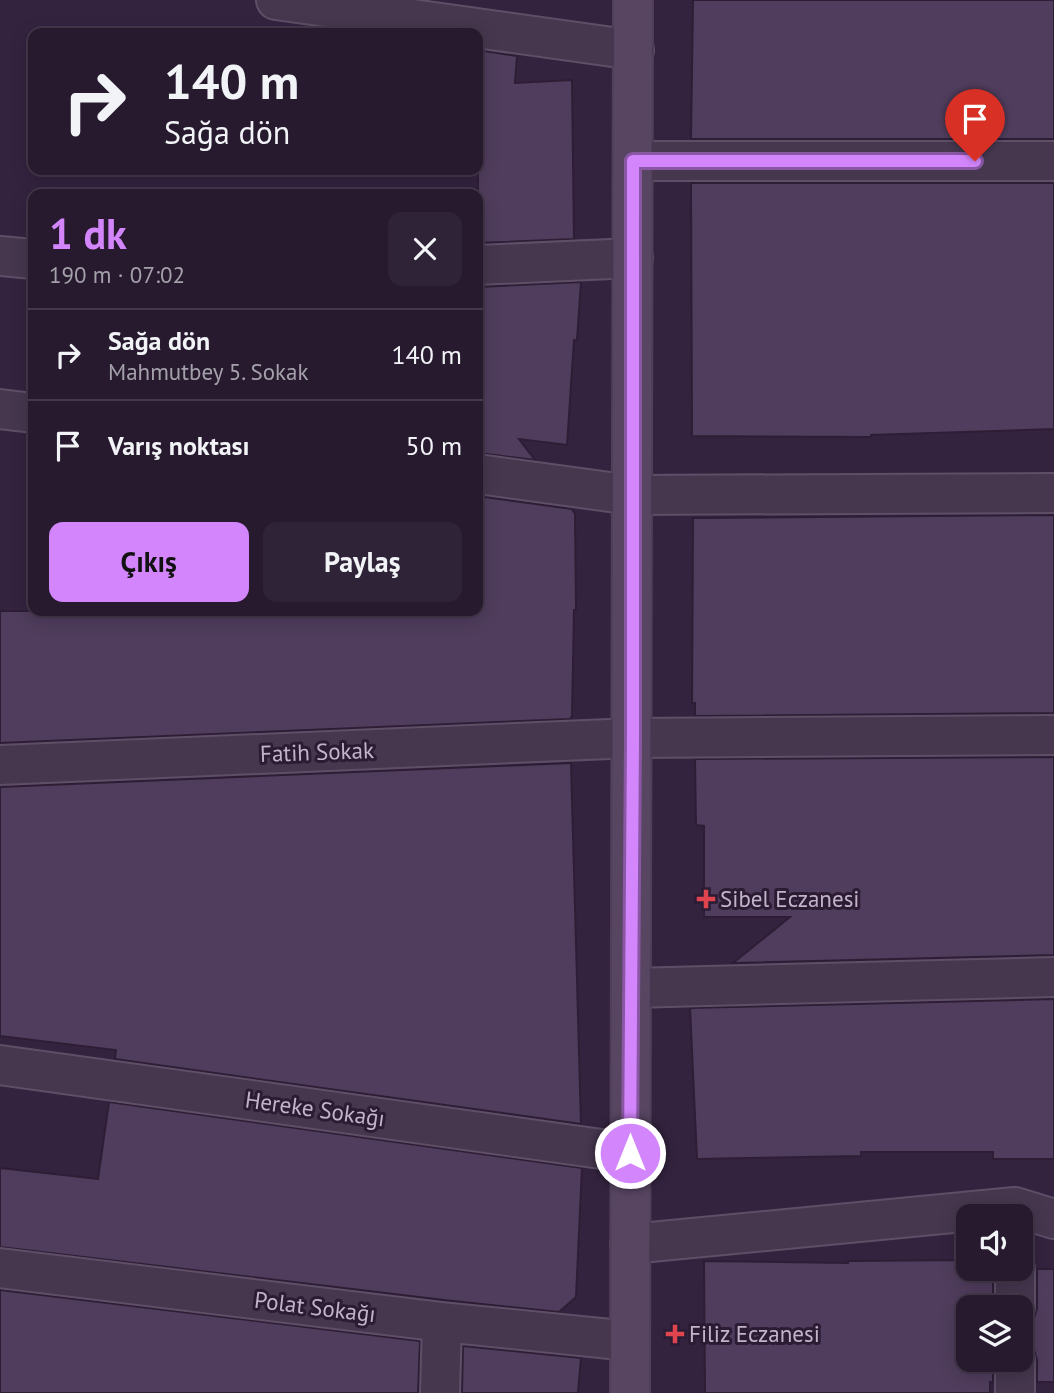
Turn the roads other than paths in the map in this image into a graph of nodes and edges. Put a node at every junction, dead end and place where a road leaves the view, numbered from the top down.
1 (276, 0) edge
2 (633, 0) edge
3 (476, 28) edge
4 (483, 29) edge
5 (634, 50) junction
6 (633, 161) junction
7 (1054, 161) edge
8 (0, 256) edge
9 (633, 258) junction
10 (28, 259) edge
11 (483, 265) edge
12 (0, 409) edge
13 (28, 412) edge
14 (483, 475) edge
15 (1054, 494) edge
16 (632, 495) junction
17 (1054, 735) edge
18 (633, 738) junction
19 (0, 765) edge
20 (1054, 977) edge
21 (631, 988) junction
22 (0, 1065) edge
23 (630, 1153) junction
24 (1054, 1199) edge
25 (1033, 1206) edge
26 (1033, 1215) edge
27 (956, 1217) edge
28 (1054, 1219) edge
29 (630, 1244) junction
30 (0, 1268) edge
31 (442, 1322) junction
32 (630, 1340) junction
33 (1015, 1372) edge
34 (440, 1393) edge
35 (630, 1393) edge
36 (1016, 1393) edge

1 - 3 street
2 - 5 main road
4 - 5 street
5 - 6 main road
6 - 7 street
6 - 9 main road
8 - 10 street
9 - 11 street
9 - 16 main road
12 - 13 street
14 - 16 street
15 - 16 street
16 - 18 main road
17 - 18 street, Fatih Sokak
18 - 19 street, Fatih Sokak
18 - 21 main road
20 - 21 street
21 - 23 main road
22 - 23 street, Hereke Sokağı
23 - 29 main road
24 - 25 street
26 - 28 street
27 - 29 street
29 - 32 main road
30 - 31 street, Polat Sokağı
31 - 32 street, Polat Sokağı
31 - 34 street
32 - 35 main road
33 - 36 street

